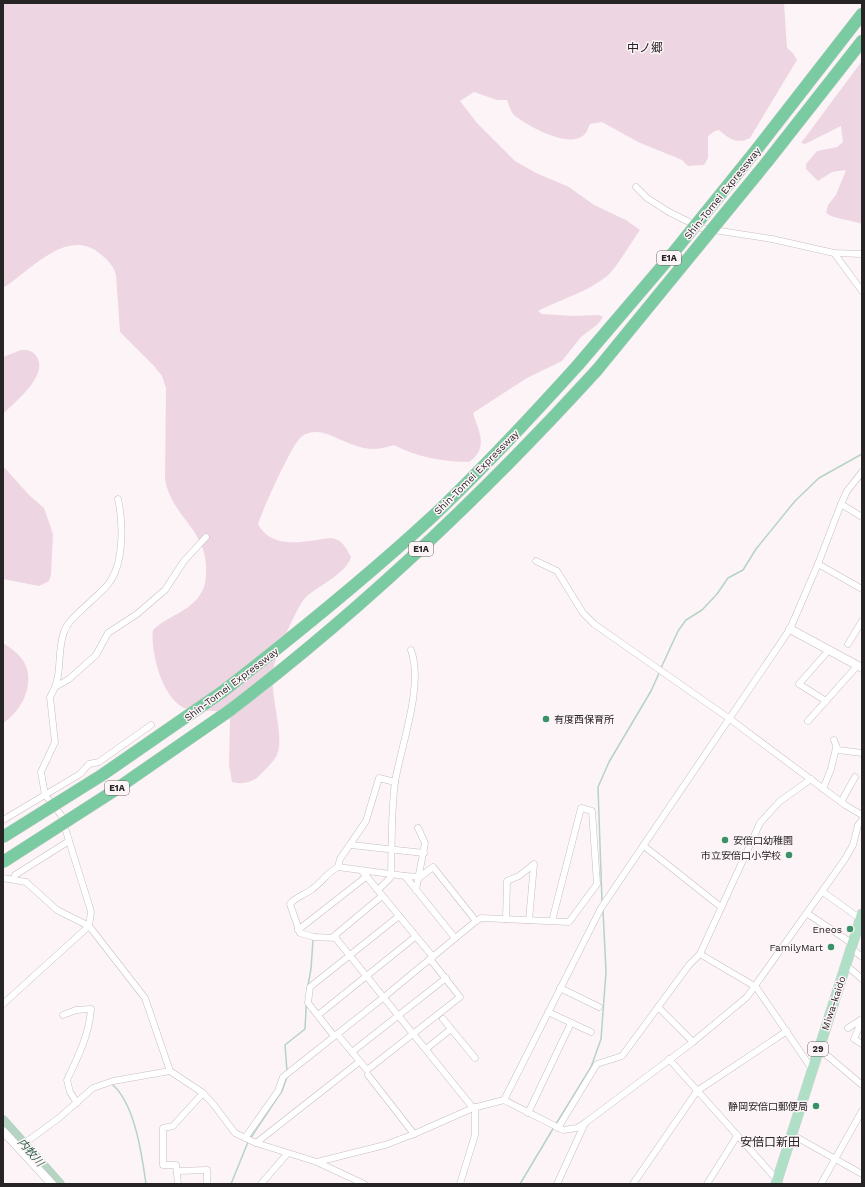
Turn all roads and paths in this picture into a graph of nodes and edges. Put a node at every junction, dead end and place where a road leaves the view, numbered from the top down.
1 (862, 14) edge
2 (862, 41) edge
3 (636, 187) dead end
4 (834, 254) junction
5 (862, 254) edge
6 (862, 291) edge
7 (862, 472) edge
8 (118, 499) dead end
9 (840, 504) junction
10 (862, 517) edge
11 (206, 537) dead end
12 (536, 561) dead end
13 (818, 564) junction
14 (862, 589) edge
15 (862, 622) edge
16 (790, 629) junction
17 (848, 644) dead end
18 (411, 650) dead end
19 (829, 650) junction
20 (860, 666) edge
21 (57, 686) junction
22 (826, 701) junction
23 (730, 719) junction
24 (808, 721) dead end
25 (151, 725) dead end
26 (834, 740) dead end
27 (836, 748) junction
28 (862, 753) edge
29 (855, 777) dead end
30 (811, 779) junction
31 (395, 782) junction
32 (824, 789) junction
33 (45, 795) junction
34 (841, 802) junction
35 (862, 815) edge
36 (3, 820) edge
37 (862, 820) edge
38 (418, 828) dead end
39 (3, 837) edge
40 (69, 841) junction
41 (351, 845) junction
42 (644, 846) junction
43 (392, 849) junction
44 (424, 853) junction
45 (3, 862) edge
46 (338, 867) junction
47 (362, 871) junction
48 (391, 874) junction
49 (367, 876) junction
50 (405, 876) junction
51 (420, 877) junction
52 (4, 879) edge
53 (14, 879) junction
54 (378, 890) junction
55 (416, 890) junction
56 (823, 892) junction
57 (382, 896) junction
58 (721, 907) junction
59 (808, 914) junction
60 (399, 916) junction
61 (861, 918) edge
62 (506, 919) junction
63 (529, 920) junction
64 (476, 921) junction
65 (552, 921) junction
66 (89, 926) junction
67 (298, 930) junction
68 (415, 937) junction
69 (336, 938) junction
70 (455, 938) junction
71 (852, 946) junction
72 (700, 954) junction
73 (351, 956) junction
74 (862, 957) edge
75 (431, 958) junction
76 (846, 965) junction
77 (366, 976) junction
78 (446, 978) junction
79 (862, 979) edge
80 (756, 987) junction
81 (560, 988) junction
82 (384, 997) junction
83 (3, 1004) edge
84 (599, 1007) dead end
85 (658, 1007) junction
86 (548, 1012) junction
87 (63, 1015) dead end
88 (318, 1015) junction
89 (399, 1015) junction
90 (443, 1019) dead end
91 (862, 1019) edge
92 (572, 1023) junction
93 (848, 1028) dead end
94 (451, 1029) junction
95 (787, 1031) junction
96 (591, 1032) dead end
97 (414, 1034) junction
98 (336, 1035) junction
99 (692, 1042) junction
100 (862, 1044) edge
101 (426, 1049) junction
102 (818, 1050) junction
103 (352, 1052) junction
104 (475, 1058) dead end
105 (669, 1059) junction
106 (359, 1062) junction
107 (812, 1069) junction
108 (170, 1071) junction
109 (368, 1075) dead end
110 (862, 1085) edge
111 (697, 1091) junction
112 (203, 1093) junction
113 (504, 1100) junction
114 (77, 1103) junction
115 (474, 1107) junction
116 (862, 1111) edge
117 (528, 1113) junction
118 (585, 1123) junction
119 (558, 1128) junction
120 (3, 1131) edge
121 (414, 1134) junction
122 (791, 1134) junction
123 (737, 1136) junction
124 (245, 1138) junction
125 (256, 1143) junction
126 (20, 1146) junction
127 (287, 1154) junction
128 (835, 1159) junction
129 (317, 1162) junction
130 (178, 1171) junction
131 (862, 1174) edge
132 (778, 1183) edge
133 (52, 1184) edge
134 (178, 1184) edge
135 (207, 1184) edge
136 (261, 1184) edge
137 (364, 1184) edge
138 (460, 1184) edge
139 (557, 1184) edge
140 (633, 1184) edge
141 (707, 1184) edge
142 (821, 1184) edge

1 - 39 highway, Shin-Tomei Expressway / E1A, bridge
2 - 45 highway, Shin-Tomei Expressway / E1A, bridge
3 - 4 street
4 - 5 street
4 - 6 street
7 - 9 street
8 - 21 street
9 - 10 street
9 - 13 street
11 - 21 street
12 - 23 street
13 - 14 street
13 - 16 street
15 - 17 street
16 - 19 street
16 - 23 street
18 - 31 street
19 - 20 street
19 - 22 street
20 - 22 street
21 - 33 street
22 - 24 street
23 - 30 street
23 - 42 street
25 - 33 street
26 - 27 street
27 - 28 street
27 - 32 street
29 - 34 street
30 - 32 street
30 - 58 street
31 - 41 street
31 - 43 street
32 - 34 street
33 - 36 street
33 - 40 street
34 - 35 street
37 - 56 street
38 - 44 street
40 - 53 street
40 - 66 street
41 - 43 street
41 - 46 street
42 - 58 street
42 - 81 street
43 - 44 street
43 - 48 street
44 - 51 street
46 - 47 street
46 - 67 street
47 - 48 street
47 - 49 street
48 - 50 street
48 - 54 street
49 - 54 street
49 - 67 street
50 - 51 street
50 - 55 street
51 - 55 street
51 - 64 street
52 - 53 street
53 - 66 street
54 - 57 street
55 - 70 street
56 - 59 street
56 - 61 street
57 - 60 street
57 - 69 street
58 - 72 street
59 - 71 street
59 - 80 street
60 - 68 street
60 - 73 street
61 - 71 main road, Miwa-kaido / 29
62 - 63 street
62 - 63 street
62 - 64 street
63 - 65 street
64 - 70 street
65 - 65 street
66 - 83 street
66 - 108 street
67 - 69 street
68 - 75 street
68 - 77 street
69 - 73 street
70 - 75 street
71 - 74 street
71 - 76 main road, Miwa-kaido / 29
72 - 80 street
72 - 85 street
73 - 77 street
73 - 88 street
75 - 78 street
75 - 82 street
76 - 79 street
76 - 102 main road, Miwa-kaido / 29
77 - 82 street
77 - 88 street
78 - 89 street
78 - 97 street
80 - 95 street
80 - 99 street
81 - 84 street
81 - 86 street
82 - 89 street
82 - 98 street
85 - 99 street
85 - 119 street
86 - 92 street
86 - 113 street
87 - 114 street
88 - 98 street
89 - 97 street
89 - 103 street
90 - 94 street
91 - 93 street
91 - 100 street
92 - 96 street
92 - 117 street
94 - 101 street
94 - 104 street
95 - 107 street
95 - 111 street
97 - 101 street
97 - 106 street
98 - 103 street
98 - 124 street
99 - 105 street
101 - 115 street
102 - 107 main road, Miwa-kaido / 29
102 - 110 street
103 - 106 street
105 - 111 street
105 - 118 street
106 - 125 street
107 - 122 main road, Miwa-kaido / 29
108 - 112 street
108 - 114 street
109 - 121 street
111 - 123 street
111 - 140 street
112 - 124 street
112 - 130 street
113 - 115 street
113 - 117 street
114 - 126 street
115 - 121 street
115 - 138 street
116 - 128 street
117 - 119 street
118 - 119 street
118 - 139 street
120 - 126 street
121 - 129 street
122 - 128 street
122 - 132 main road, Miwa-kaido / 29
123 - 132 street
123 - 141 street
124 - 125 street
125 - 127 street
126 - 133 street
127 - 129 street
127 - 136 street
128 - 131 street
128 - 142 street
129 - 137 street
130 - 134 street
130 - 135 street

